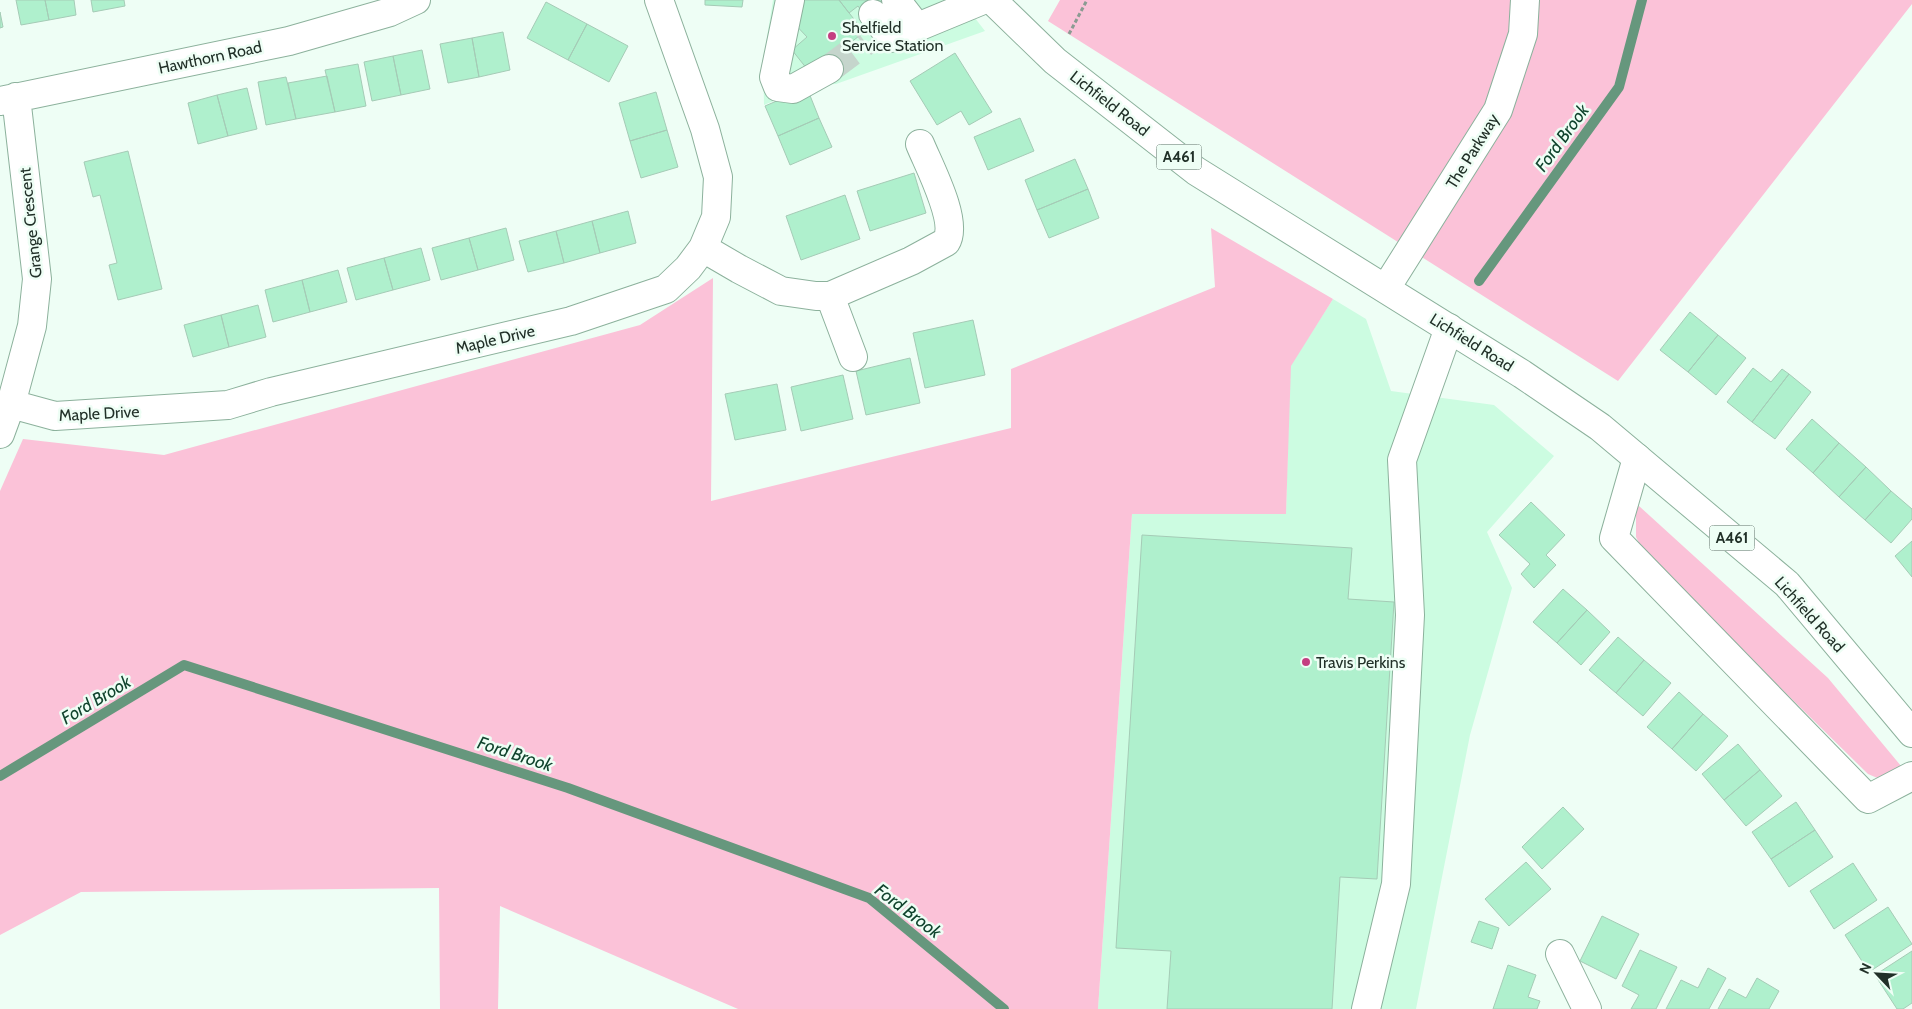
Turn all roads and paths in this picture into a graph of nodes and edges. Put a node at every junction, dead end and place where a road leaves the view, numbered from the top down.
1 (416, 0) edge
2 (659, 0) edge
3 (790, 0) edge
4 (896, 0) edge
5 (983, 0) edge
6 (992, 0) edge
7 (1087, 0) edge
8 (1525, 0) edge
9 (873, 14) dead end
10 (929, 14) edge
11 (1055, 61) junction
12 (829, 69) tunnel mouth
13 (8, 99) edge
14 (920, 144) dead end
15 (703, 248) junction
16 (1386, 288) junction
17 (830, 296) junction
18 (1449, 328) junction
19 (853, 357) dead end
20 (12, 404) junction
21 (0, 434) edge
22 (1637, 458) junction
23 (1912, 733) edge
24 (1912, 776) edge
25 (1560, 954) dead end
26 (1366, 1009) edge
27 (1587, 1009) edge

1 - 13 main road, Hawthorn Road
2 - 15 main road, Maple Drive
3 - 12 main road
4 - 10 main road
5 - 10 main road
6 - 11 main road, Lichfield Road / A461
7 - 11 path
8 - 16 main road, The Parkway
9 - 10 main road
11 - 16 main road, Lichfield Road / A461
13 - 20 main road, Grange Crescent
14 - 17 main road
15 - 17 main road
15 - 20 main road, Maple Drive
16 - 18 main road, Lichfield Road / A461
17 - 19 main road
18 - 22 main road, Lichfield Road / A461
18 - 26 main road
20 - 21 main road, Grange Crescent
22 - 23 main road, Lichfield Road / A461
22 - 24 main road
25 - 27 main road

